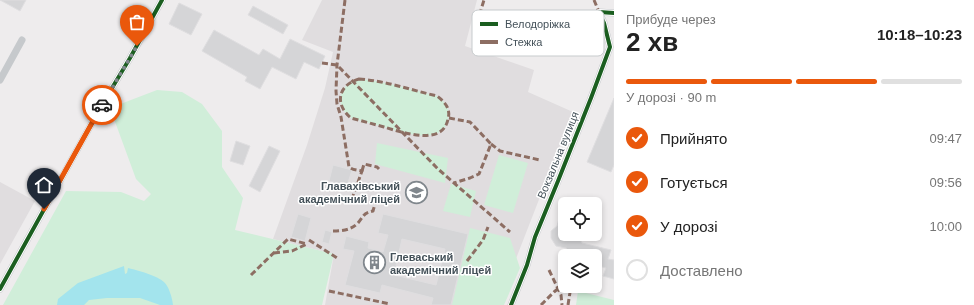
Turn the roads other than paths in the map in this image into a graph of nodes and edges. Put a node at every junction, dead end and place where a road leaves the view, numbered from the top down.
1 (162, 0) edge
2 (604, 23) edge
3 (22, 40) dead end
4 (0, 80) edge
5 (0, 289) edge
6 (511, 305) edge

1 - 5 street
2 - 6 street, Вокзальна вулиця
3 - 4 street

